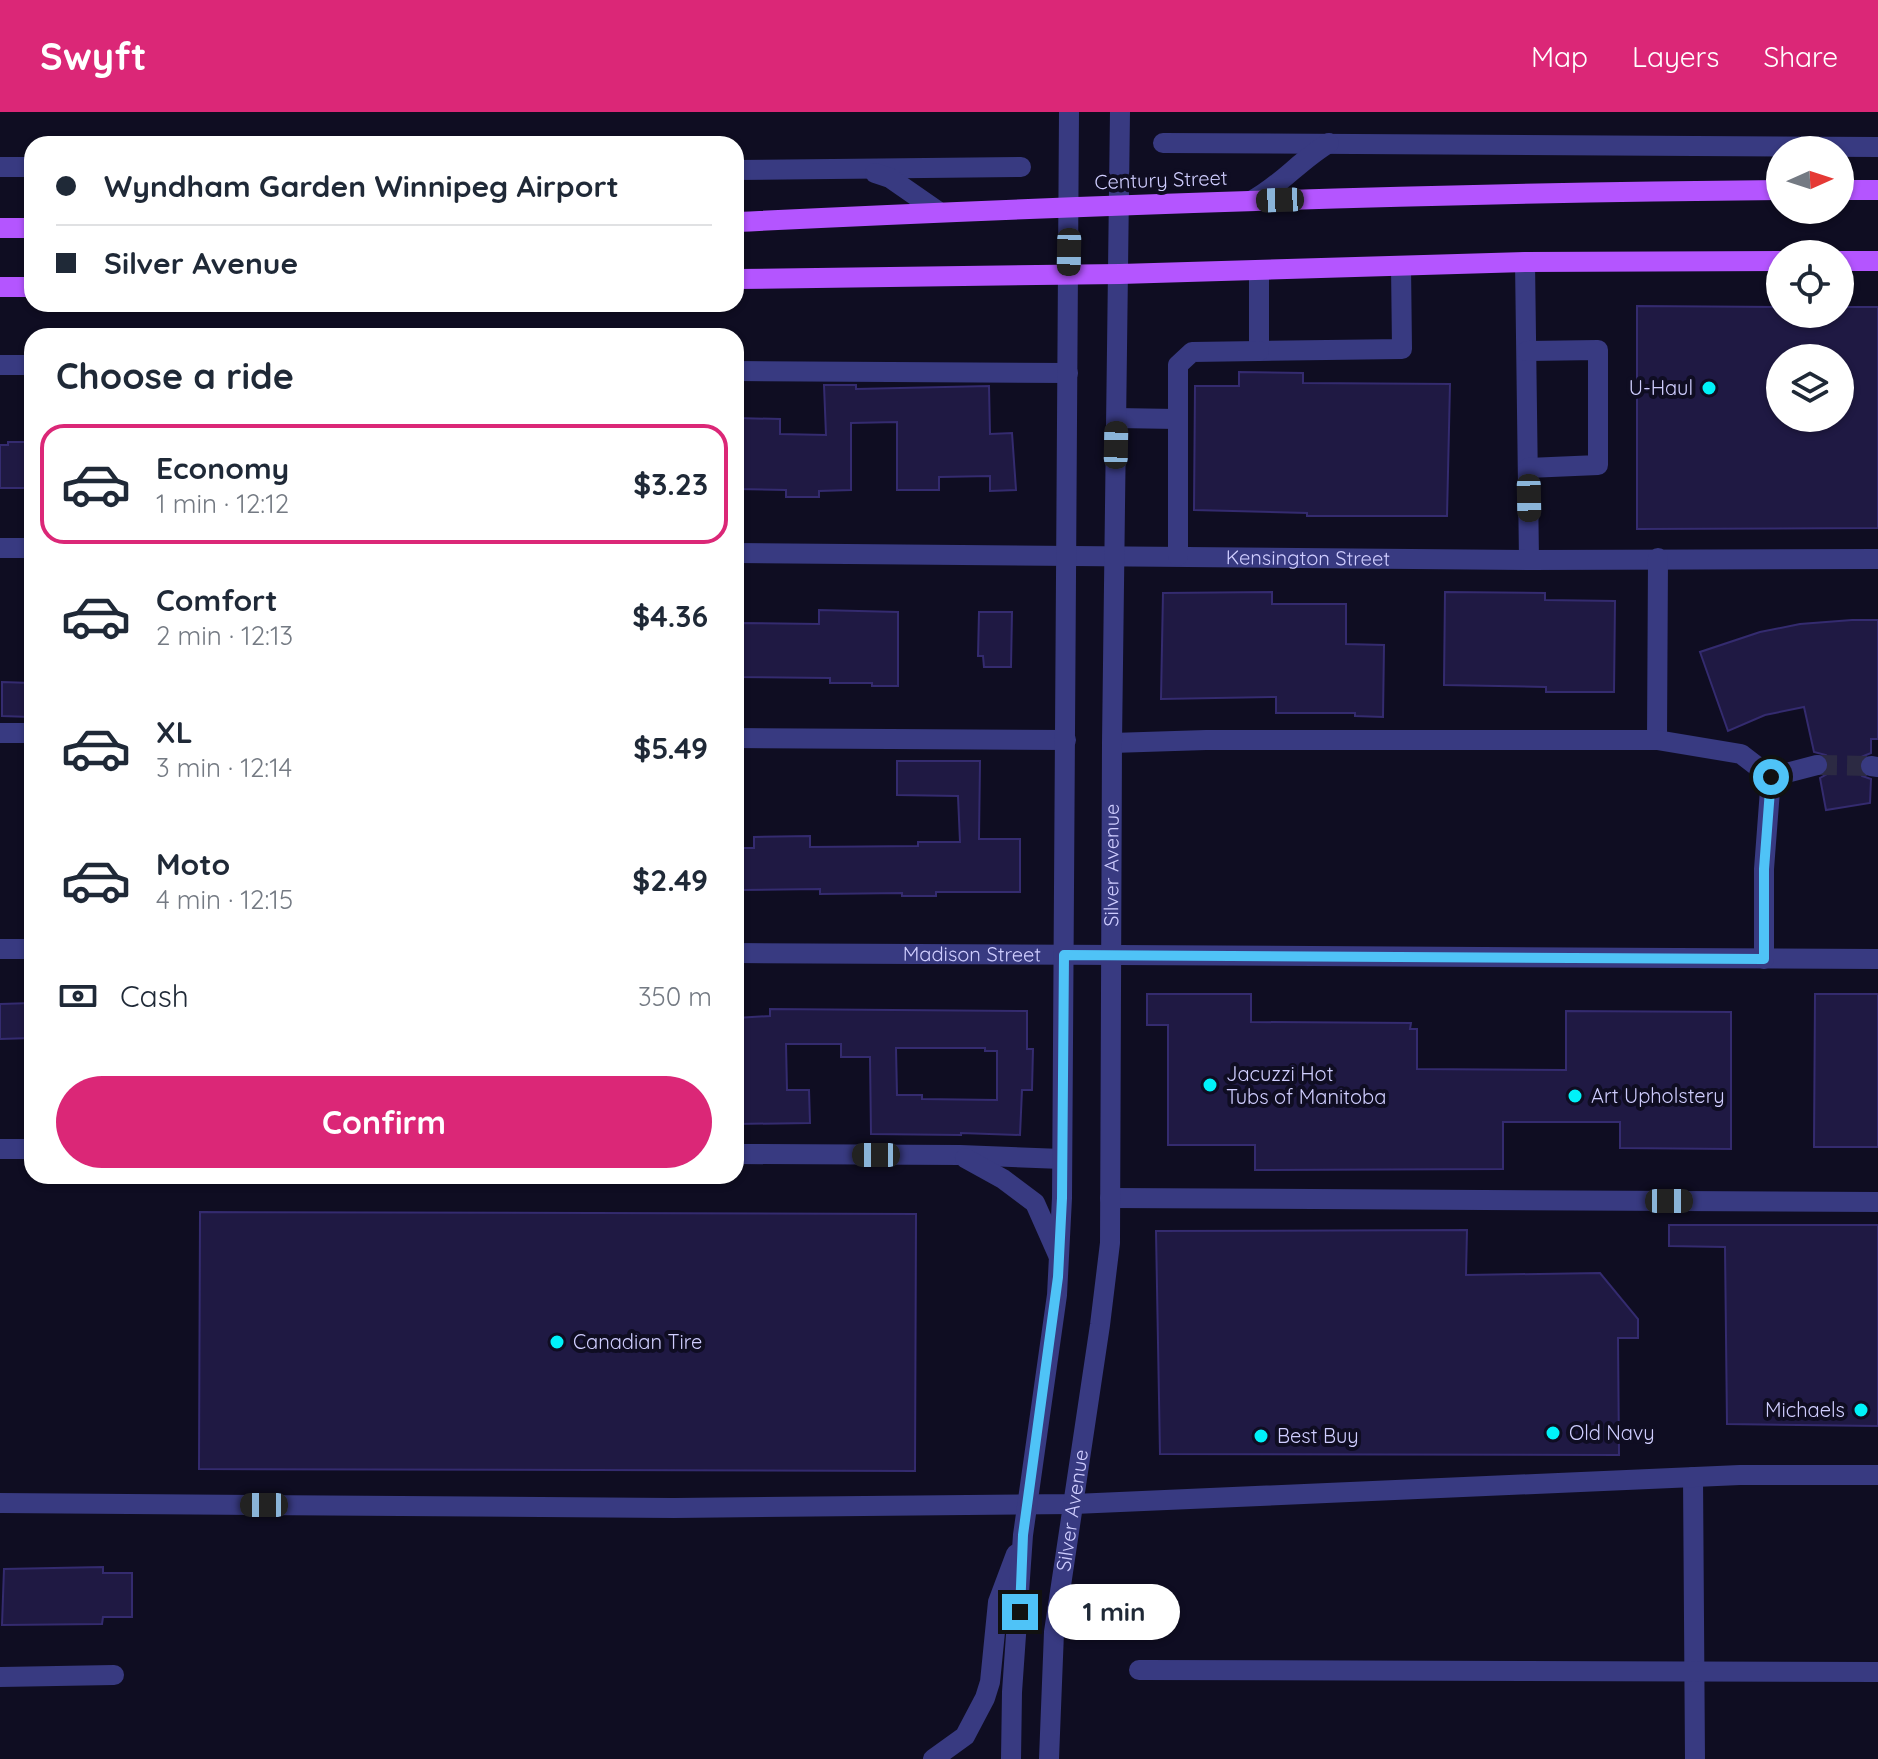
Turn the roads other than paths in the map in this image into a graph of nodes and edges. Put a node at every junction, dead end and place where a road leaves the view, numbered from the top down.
1 (1069, 112) edge
2 (1120, 112) edge
3 (1163, 143) dead end
4 (1329, 143) junction
5 (1878, 147) edge
6 (0, 167) edge
7 (24, 167) edge
8 (1021, 167) dead end
9 (744, 170) edge
10 (867, 170) junction
11 (1766, 190) edge
12 (1854, 190) edge
13 (1878, 190) edge
14 (1251, 201) junction
15 (1120, 205) junction
16 (1069, 207) junction
17 (939, 212) junction
18 (744, 222) edge
19 (0, 228) edge
20 (24, 228) edge
21 (1766, 261) edge
22 (1854, 261) edge
23 (1878, 261) edge
24 (1525, 262) junction
25 (1401, 266) junction
26 (1259, 270) junction
27 (1120, 274) junction
28 (1068, 275) junction
29 (744, 279) edge
30 (0, 287) edge
31 (24, 287) edge
32 (1259, 351) junction
33 (1527, 351) junction
34 (0, 365) edge
35 (24, 365) edge
36 (744, 371) edge
37 (1068, 373) junction
38 (1117, 418) junction
39 (1176, 419) junction
40 (1528, 468) junction
41 (0, 548) edge
42 (24, 548) edge
43 (744, 553) edge
44 (1067, 555) junction
45 (1114, 555) junction
46 (1178, 556) junction
47 (1658, 558) junction
48 (1878, 559) edge
49 (1529, 560) junction
50 (0, 733) edge
51 (24, 733) edge
52 (744, 738) edge
53 (1066, 740) junction
54 (1657, 740) junction
55 (1112, 743) junction
56 (1817, 765) tunnel mouth
57 (1771, 777) junction
58 (0, 949) edge
59 (24, 949) edge
60 (744, 953) edge
61 (1064, 955) junction
62 (1112, 955) junction
63 (1764, 959) junction
64 (1878, 959) edge
65 (0, 1149) edge
66 (24, 1149) edge
67 (744, 1154) edge
68 (960, 1155) junction
69 (1062, 1159) junction
70 (1110, 1198) junction
71 (1878, 1202) edge
72 (1059, 1258) junction
73 (1878, 1475) edge
74 (1693, 1477) junction
75 (0, 1503) edge
76 (1074, 1504) junction
77 (1027, 1505) junction
78 (1023, 1535) junction
79 (1139, 1670) dead end
80 (1695, 1671) junction
81 (1878, 1672) edge
82 (114, 1675) dead end
83 (0, 1677) edge
84 (933, 1759) edge
85 (1011, 1759) edge
86 (1049, 1759) edge
87 (1695, 1759) edge

1 - 16 street, Silver Avenue
2 - 15 street, Silver Avenue
3 - 4 street
4 - 5 street
4 - 14 street
6 - 7 street
8 - 10 street
9 - 10 street
10 - 17 street
11 - 14 main road, Century Street
12 - 13 main road
14 - 15 main road, Century Street
15 - 16 main road, Century Street
15 - 27 street, Silver Avenue
16 - 17 main road, Century Street
16 - 28 street, Silver Avenue
17 - 18 main road, Century Street
19 - 20 main road
21 - 24 main road
22 - 23 main road
24 - 25 main road
24 - 33 street
25 - 26 main road
25 - 32 street
26 - 27 main road
26 - 32 street
27 - 28 main road
27 - 38 street, Silver Avenue
28 - 29 main road
28 - 37 street, Silver Avenue
30 - 31 main road
32 - 39 street
33 - 40 street
33 - 40 street
34 - 35 street
36 - 37 street
37 - 44 street, Silver Avenue
38 - 39 street
38 - 45 street, Silver Avenue
39 - 46 street
40 - 49 street
41 - 42 street
43 - 44 street, Kensington Street
44 - 45 street, Kensington Street
44 - 53 street, Silver Avenue
45 - 46 street, Kensington Street
45 - 55 street, Silver Avenue
46 - 49 street, Kensington Street
47 - 48 street, Kensington Street
47 - 49 street, Kensington Street
47 - 54 street
50 - 51 street
52 - 53 street
53 - 61 street, Silver Avenue
54 - 55 street
54 - 57 street
55 - 62 street, Silver Avenue
56 - 57 street
57 - 63 street
58 - 59 street
60 - 61 street, Madison Street
61 - 62 street, Madison Street
61 - 69 street, Silver Avenue
62 - 63 street, Madison Street
62 - 70 street, Silver Avenue
63 - 64 street, Madison Street
65 - 66 street
67 - 68 street
68 - 69 street
68 - 72 street
69 - 72 street, Silver Avenue
70 - 71 street
70 - 76 street, Silver Avenue
72 - 77 street, Silver Avenue
73 - 74 street
74 - 76 street
74 - 80 street
75 - 77 street
76 - 77 street
76 - 86 street, Silver Avenue
77 - 78 street, Silver Avenue
78 - 84 street
78 - 85 street, Silver Avenue
79 - 80 street
80 - 81 street
80 - 87 street
82 - 83 street

